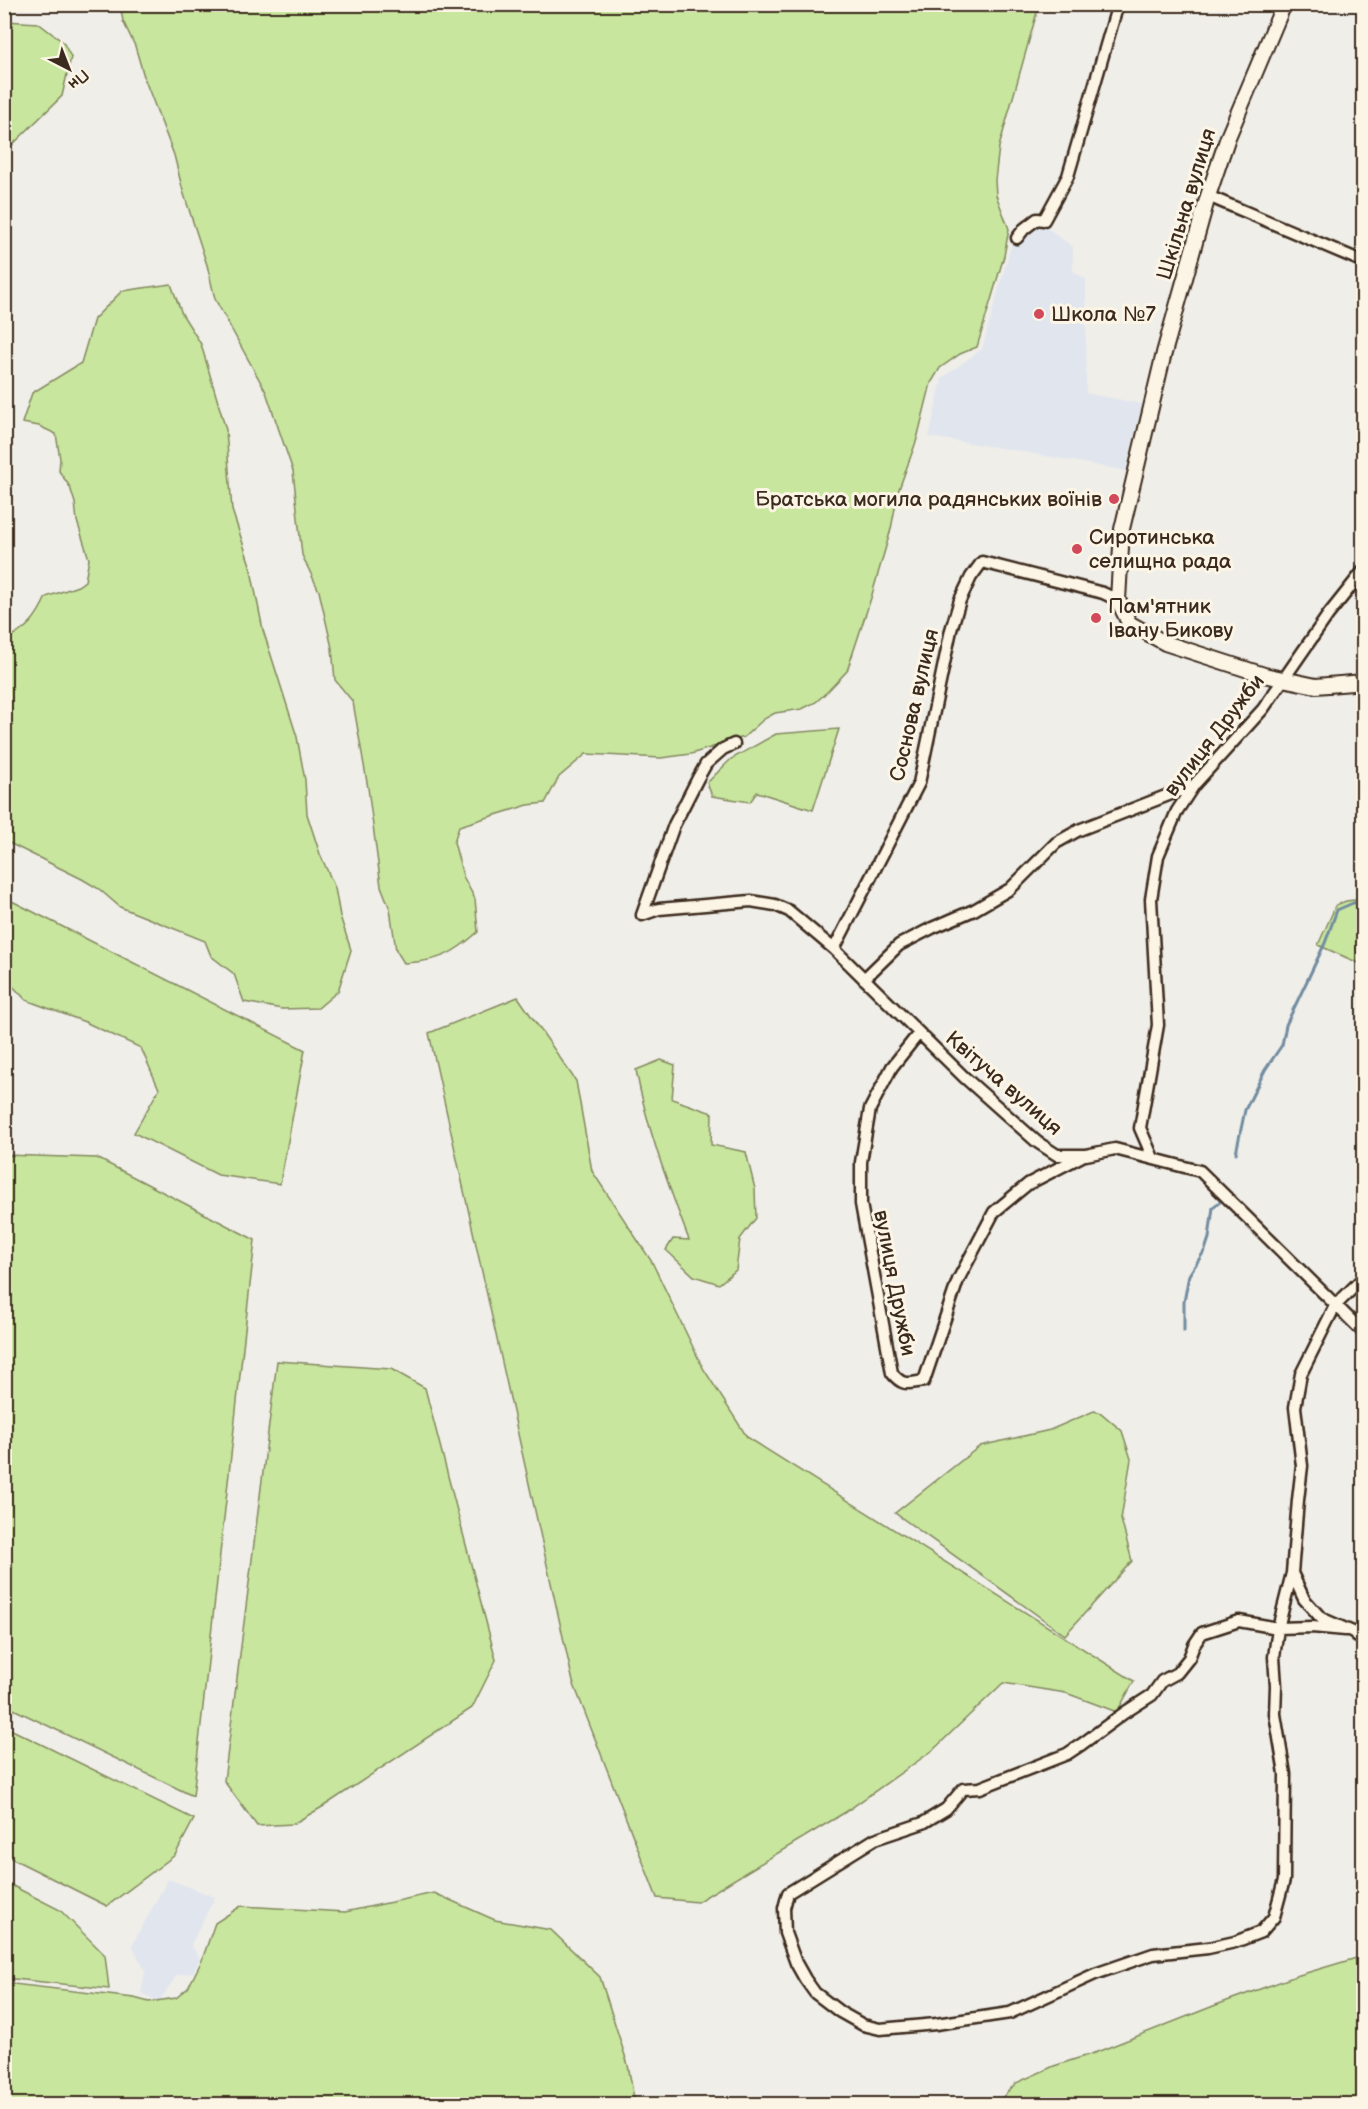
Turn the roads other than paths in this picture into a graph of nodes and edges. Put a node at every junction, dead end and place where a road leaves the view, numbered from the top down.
1 (1118, 4) edge
2 (1284, 4) edge
3 (1208, 196) junction
4 (1017, 238) dead end
5 (1364, 262) edge
6 (1364, 570) edge
7 (1118, 600) junction
8 (1283, 679) junction
9 (1364, 682) edge
10 (734, 744) dead end
11 (1194, 785) junction
12 (834, 949) junction
13 (864, 979) junction
14 (919, 1033) junction
15 (1083, 1155) junction
16 (1153, 1158) junction
17 (1364, 1277) edge
18 (1335, 1305) junction
19 (1364, 1333) edge
20 (1292, 1573) junction
21 (1278, 1628) junction
22 (1346, 1630) junction
23 (1364, 1641) edge

1 - 4 street
2 - 3 street, Шкільна вулиця
3 - 5 street
3 - 7 street, Шкільна вулиця
6 - 8 street, вулиця Дружби
7 - 8 street
7 - 12 street, Соснова вулиця
8 - 9 street
8 - 11 street, вулиця Дружби
10 - 12 street, Квітуча вулиця
11 - 13 street
11 - 16 street, вулиця Дружби
12 - 13 street, Квітуча вулиця
13 - 14 street, Квітуча вулиця
14 - 15 street, Квітуча вулиця
14 - 15 street, вулиця Дружби
15 - 16 street, Квітуча вулиця
16 - 18 street, Квітуча вулиця
17 - 18 street
18 - 19 street, Квітуча вулиця
18 - 20 street
20 - 21 street
20 - 22 street
21 - 21 street
21 - 22 street
22 - 23 street

